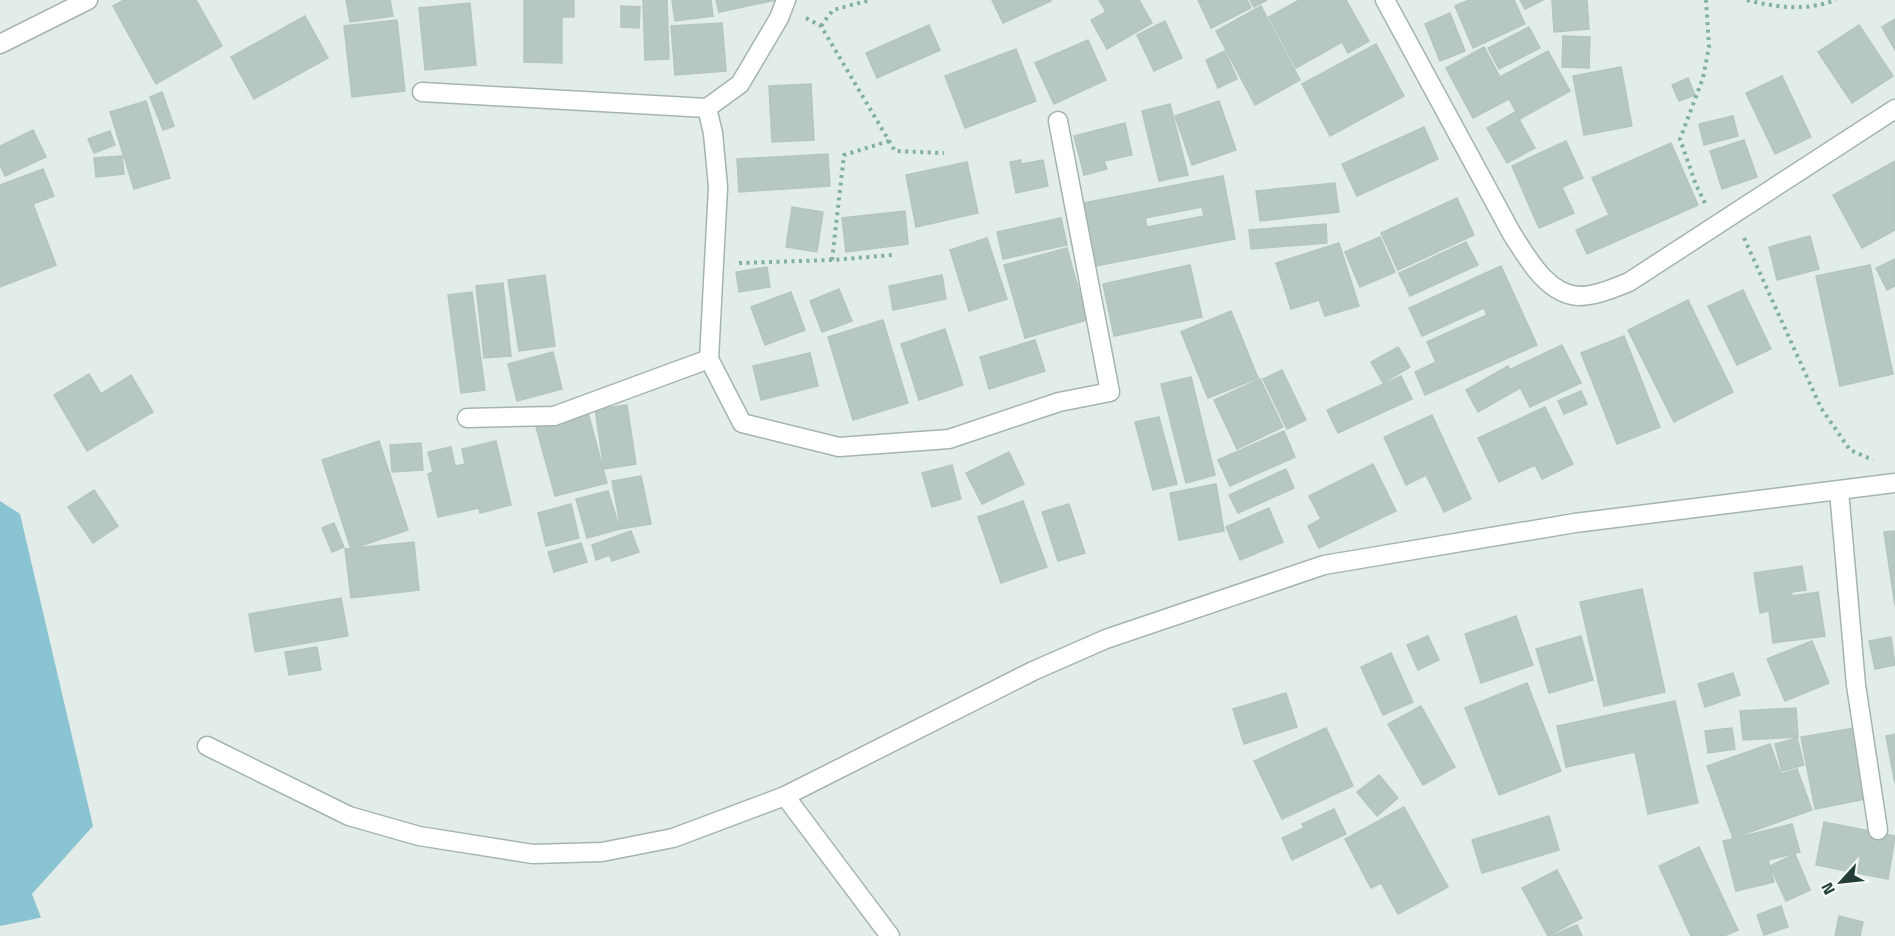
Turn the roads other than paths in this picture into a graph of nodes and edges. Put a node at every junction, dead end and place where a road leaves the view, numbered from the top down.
1 (88, 0) edge
2 (1385, 0) edge
3 (785, 3) edge
4 (0, 44) edge
5 (422, 92) dead end
6 (707, 108) junction
7 (1895, 109) edge
8 (1058, 122) dead end
9 (709, 359) junction
10 (467, 418) dead end
11 (1895, 483) edge
12 (1839, 491) junction
13 (207, 746) dead end
14 (785, 796) junction
15 (1878, 830) dead end
16 (890, 936) edge

1 - 4 street
2 - 7 street
3 - 6 street
5 - 6 street
6 - 9 street
8 - 9 street
9 - 10 street
11 - 12 street
12 - 14 street
12 - 15 street
13 - 14 street
14 - 16 street

